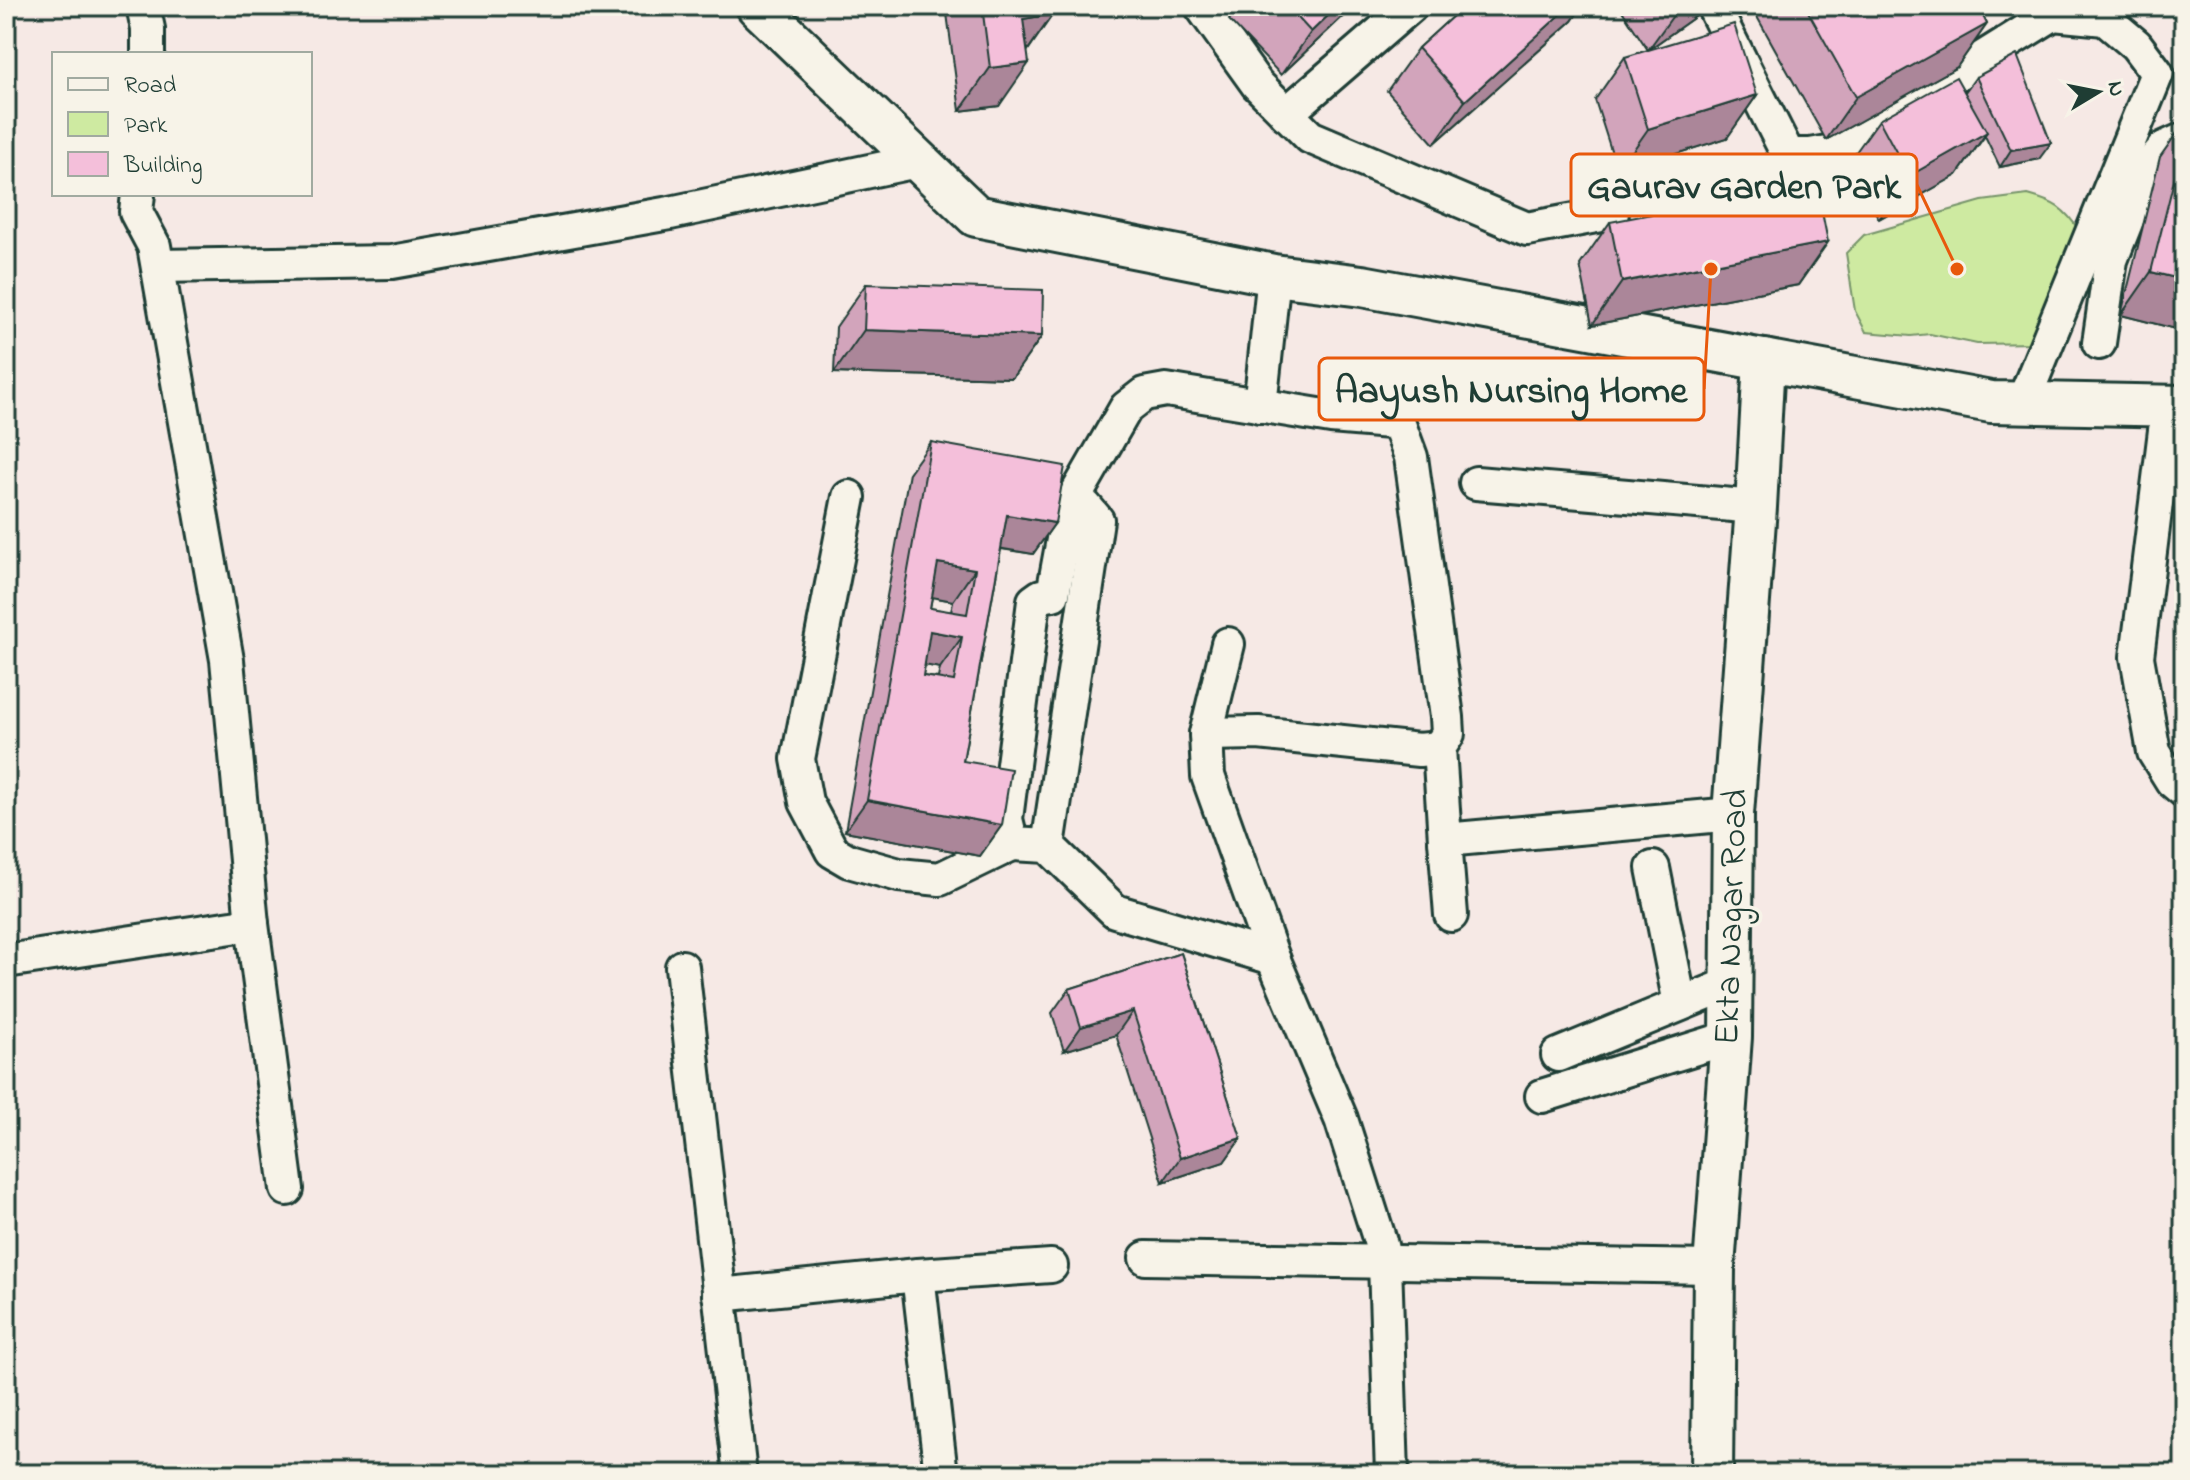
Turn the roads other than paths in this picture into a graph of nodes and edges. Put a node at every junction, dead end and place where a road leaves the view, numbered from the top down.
1 (143, 6) edge
2 (757, 6) edge
3 (1201, 6) edge
4 (1411, 6) edge
5 (1713, 6) edge
6 (148, 52) edge
7 (1286, 114) junction
8 (2135, 127) junction
9 (2174, 144) edge
10 (917, 161) junction
11 (138, 196) edge
12 (1612, 213) dead end
13 (158, 266) junction
14 (1274, 275) junction
15 (2099, 343) dead end
16 (1764, 360) junction
17 (2023, 402) junction
18 (1260, 406) junction
19 (2176, 406) edge
20 (1476, 483) dead end
21 (849, 497) dead end
22 (1069, 507) junction
23 (1756, 507) junction
24 (1228, 644) dead end
25 (1206, 734) junction
26 (1439, 748) junction
27 (2184, 791) edge
28 (1733, 814) junction
29 (1445, 840) junction
30 (1012, 844) junction
31 (1048, 846) junction
32 (1653, 868) dead end
33 (1451, 915) dead end
34 (252, 924) junction
35 (1273, 958) junction
36 (6, 961) edge
37 (682, 967) dead end
38 (1730, 984) junction
39 (1680, 1004) junction
40 (1731, 1037) junction
41 (1558, 1055) dead end
42 (1542, 1096) dead end
43 (287, 1189) dead end
44 (1146, 1258) dead end
45 (1385, 1263) junction
46 (1051, 1266) dead end
47 (1714, 1267) junction
48 (918, 1275) junction
49 (719, 1295) junction
50 (740, 1474) edge
51 (941, 1474) edge
52 (1392, 1474) edge
53 (1712, 1474) edge

1 - 6 street
2 - 10 street
3 - 7 street
4 - 7 street
5 - 8 street
7 - 12 street
8 - 9 street
8 - 17 street
9 - 15 street
10 - 13 street
10 - 14 street
11 - 13 street
13 - 34 street
14 - 16 street
14 - 18 street
16 - 17 street
16 - 23 street, Ekta Nagar Road
17 - 19 street
18 - 22 street
18 - 26 street
19 - 27 street
20 - 23 street
21 - 30 street
22 - 30 street
22 - 31 street
23 - 28 street, Ekta Nagar Road
24 - 25 street
25 - 26 street
25 - 35 street
26 - 29 street
28 - 29 street
28 - 38 street, Ekta Nagar Road
29 - 33 street
30 - 31 street
31 - 35 street
32 - 39 street
34 - 36 street
34 - 43 street
35 - 45 street
37 - 49 street
38 - 39 street
38 - 40 street, Ekta Nagar Road
39 - 41 street
40 - 42 street
40 - 47 street, Ekta Nagar Road
44 - 45 street
45 - 47 street
45 - 52 street
46 - 48 street
47 - 53 street, Ekta Nagar Road
48 - 49 street
48 - 51 street
49 - 50 street

